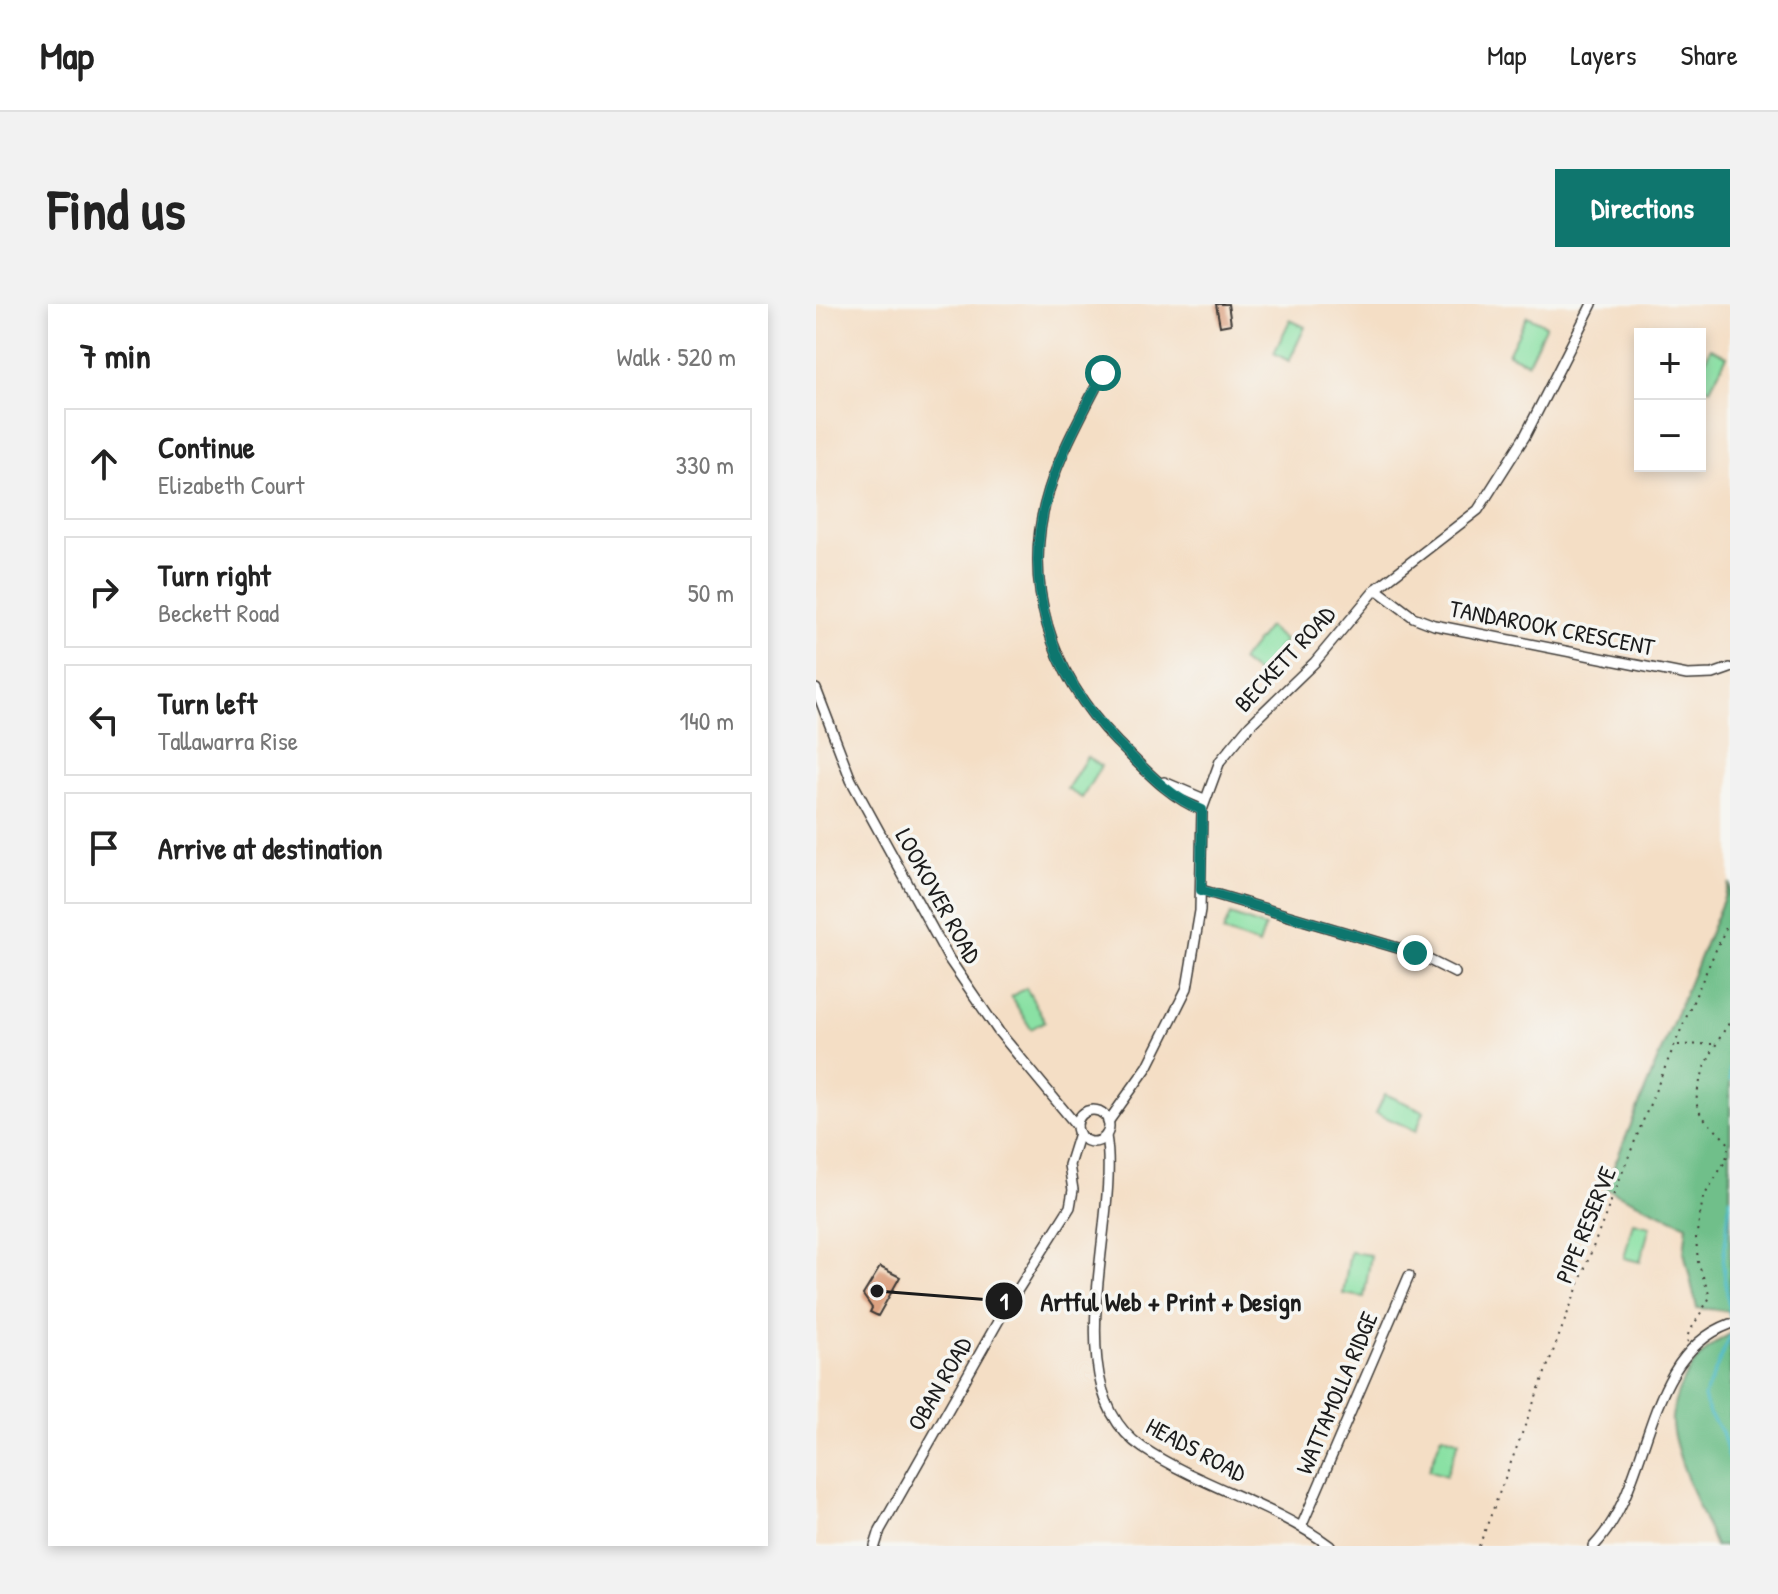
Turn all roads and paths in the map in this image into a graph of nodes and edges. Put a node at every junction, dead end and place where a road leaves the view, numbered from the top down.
1 (1592, 304) edge
2 (1103, 373) dead end
3 (1376, 589) junction
4 (1730, 668) edge
5 (816, 689) edge
6 (1203, 804) junction
7 (1201, 890) junction
8 (1730, 919) edge
9 (1455, 973) dead end
10 (1730, 1022) edge
11 (1714, 1044) junction
12 (1676, 1045) junction
13 (1123, 1099) junction
14 (1058, 1103) junction
15 (1101, 1112) junction
16 (1083, 1114) junction
17 (1108, 1122) junction
18 (1084, 1135) junction
19 (1106, 1136) junction
20 (1107, 1154) junction
21 (1409, 1276) dead end
22 (1730, 1324) edge
23 (1691, 1346) junction
24 (1302, 1525) junction
25 (875, 1546) edge
26 (1330, 1546) edge
27 (1479, 1546) edge
28 (1594, 1546) edge

1 - 3 street, BECKETT ROAD
2 - 6 street
3 - 4 street, TANDAROOK CRESCENT
3 - 6 street, BECKETT ROAD
5 - 14 street, LOOKOVER ROAD
6 - 7 street, BECKETT ROAD
7 - 9 street
7 - 13 street, BECKETT ROAD
8 - 12 path, PIPE RESERVE
10 - 11 path
11 - 12 path
11 - 23 path
12 - 27 path, PIPE RESERVE
13 - 15 street, BECKETT ROAD
13 - 17 street, BECKETT ROAD
14 - 16 street, LOOKOVER ROAD
14 - 18 street, LOOKOVER ROAD
15 - 16 street
15 - 17 street
16 - 18 street
17 - 19 street
18 - 19 street
18 - 20 street
18 - 25 street, OBAN ROAD
19 - 20 street, HEADS ROAD
20 - 24 street, HEADS ROAD
21 - 24 street, WATTAMOLLA RIDGE
22 - 23 street
23 - 28 street
24 - 26 street, HEADS ROAD

